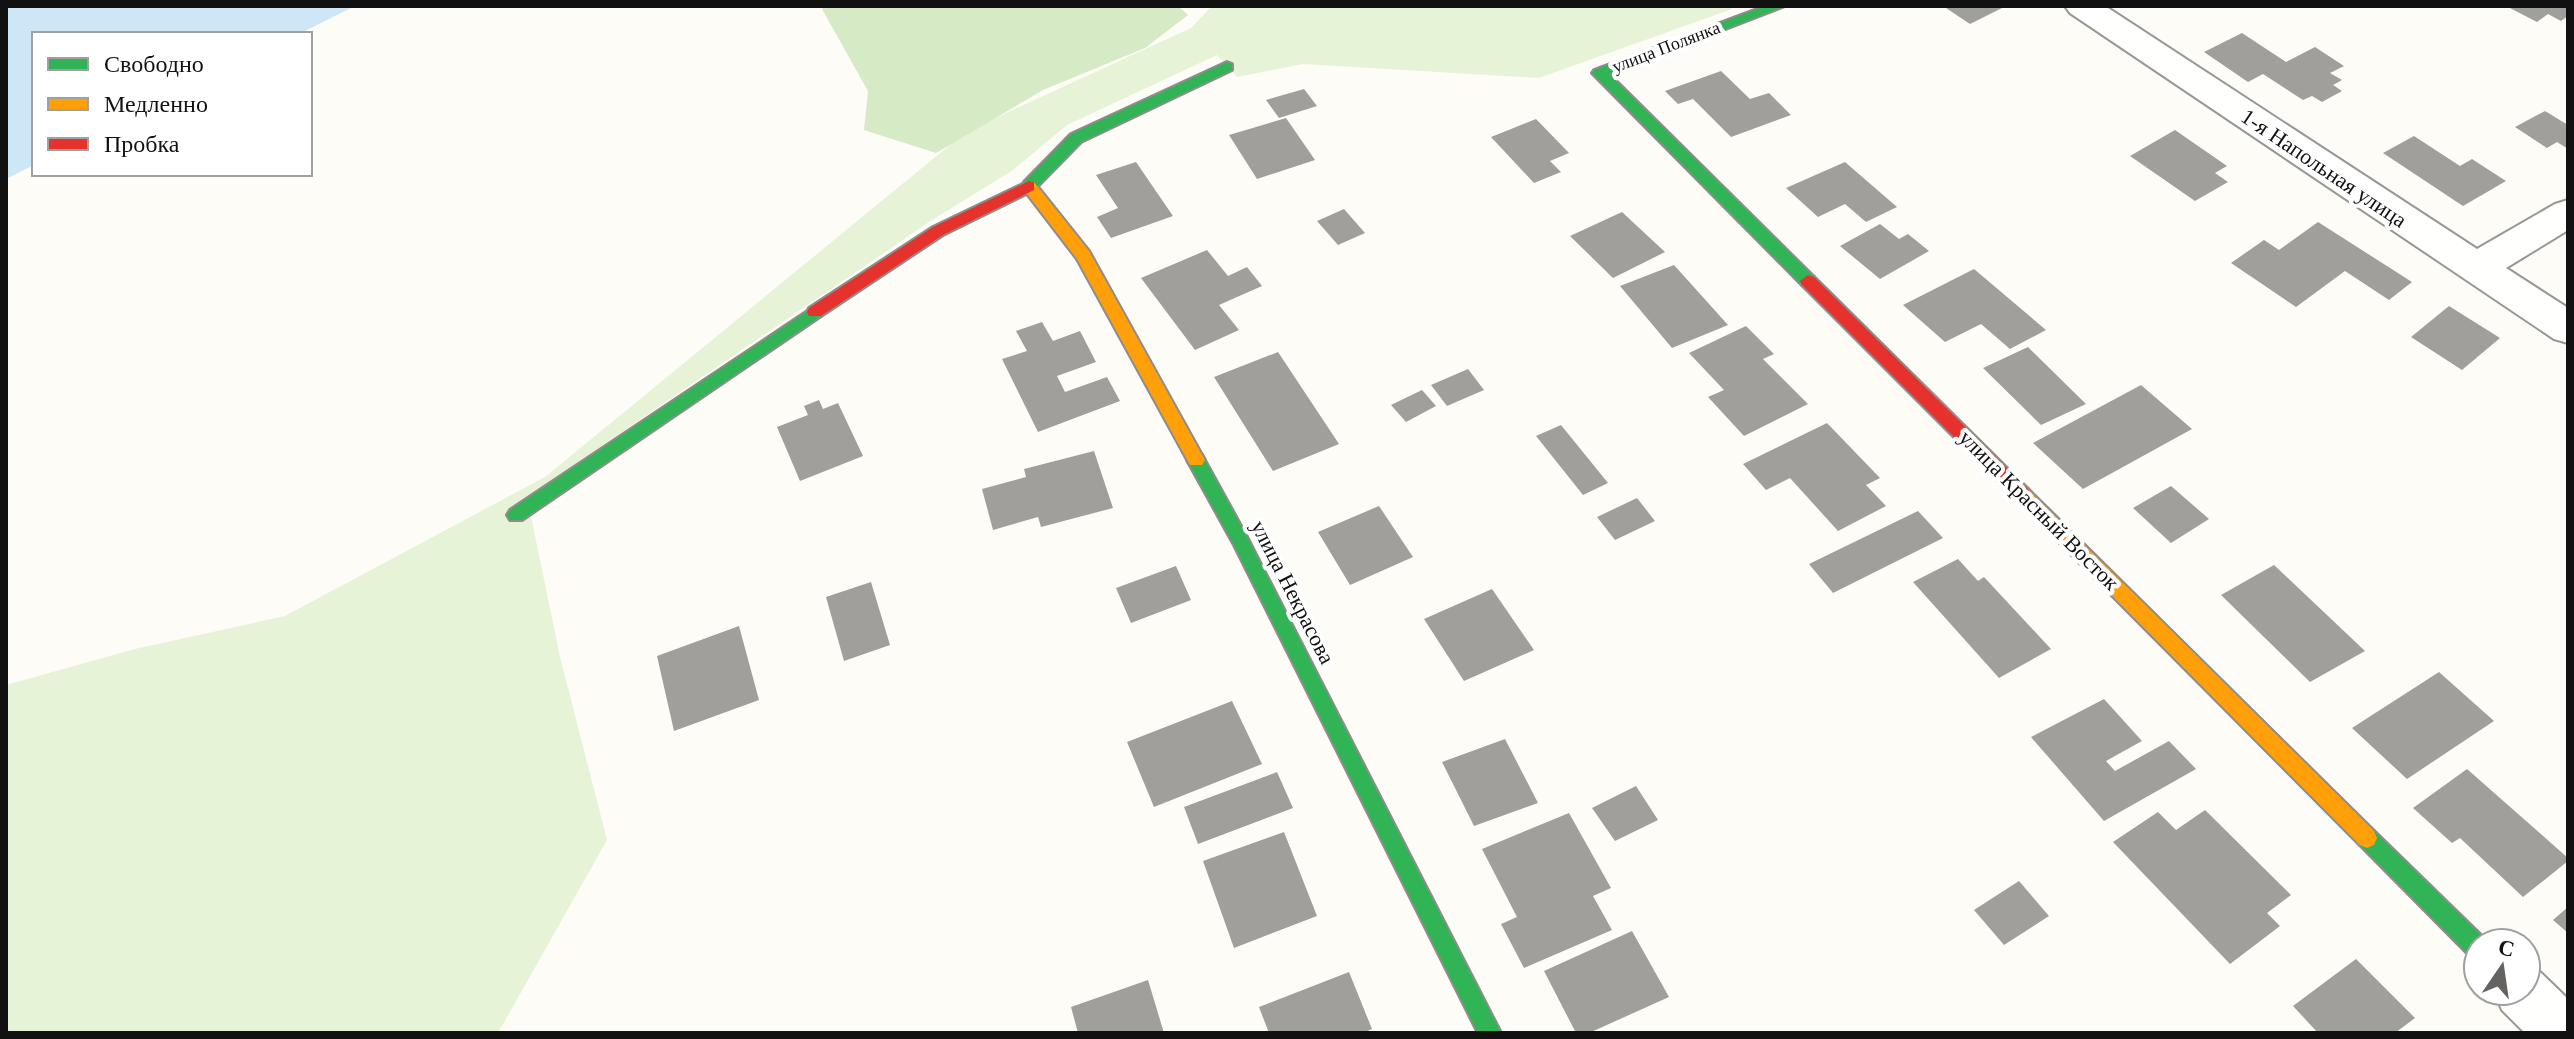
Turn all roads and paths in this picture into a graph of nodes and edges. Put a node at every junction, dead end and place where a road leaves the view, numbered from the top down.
1 (1778, 6) edge
2 (2082, 6) edge
3 (1227, 67) dead end
4 (1599, 73) joint
5 (1029, 186) junction
6 (2568, 213) edge
7 (2475, 268) junction
8 (2568, 328) edge
9 (516, 515) dead end
10 (2462, 932) edge
11 (2537, 1007) edge
12 (1490, 1033) edge
13 (2564, 1033) edge

1 - 4 street, улица Полянка
2 - 7 street, 1-я Напольная улица
3 - 5 street
4 - 10 street, улица Красный Восток
5 - 9 street
5 - 12 street, улица Некрасова
6 - 7 street
7 - 8 street, 1-я Напольная улица
11 - 13 street

